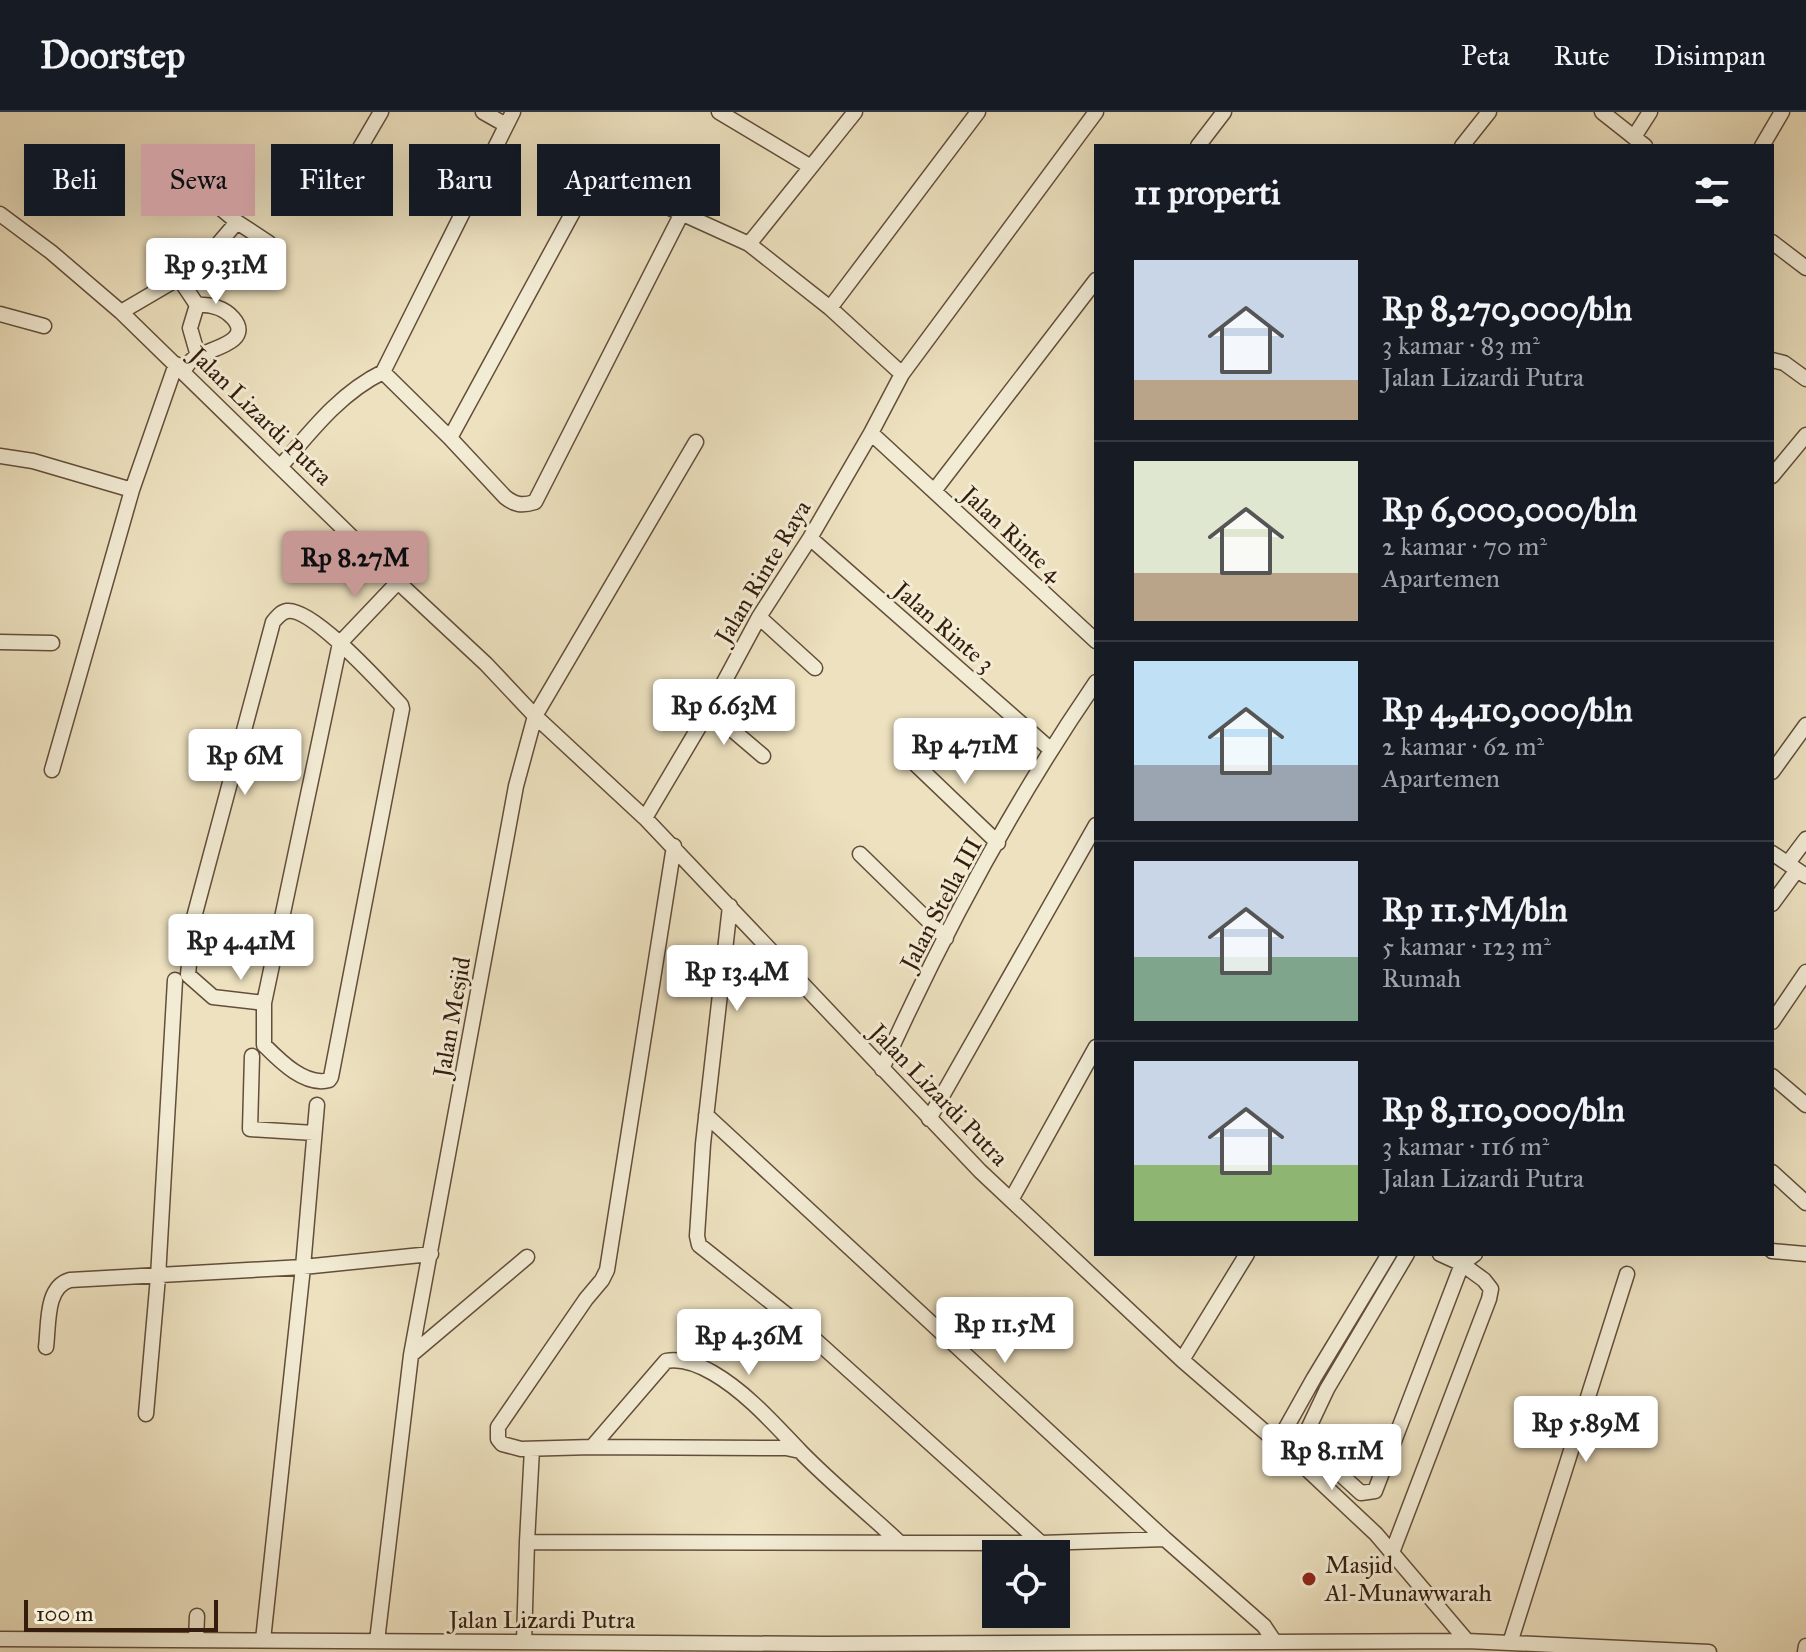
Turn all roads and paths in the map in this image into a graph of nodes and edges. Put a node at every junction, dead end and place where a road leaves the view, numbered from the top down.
1 (381, 112) edge
2 (483, 112) edge
3 (855, 112) edge
4 (978, 112) edge
5 (1096, 112) edge
6 (1224, 112) edge
7 (1489, 112) edge
8 (1602, 112) edge
9 (1650, 112) edge
10 (1782, 112) edge
11 (721, 113) edge
12 (510, 118) edge
13 (1640, 142) edge
14 (362, 144) edge
15 (1200, 144) edge
16 (1464, 144) edge
17 (1763, 144) edge
18 (811, 167) junction
19 (0, 214) edge
20 (230, 216) edge
21 (571, 216) edge
22 (680, 216) edge
23 (688, 216) edge
24 (237, 222) junction
25 (269, 243) dead end
26 (749, 244) junction
27 (1774, 244) edge
28 (1806, 268) edge
29 (179, 278) junction
30 (1094, 283) edge
31 (197, 305) junction
32 (830, 308) junction
33 (121, 312) junction
34 (0, 314) edge
35 (44, 326) dead end
36 (198, 356) junction
37 (1774, 360) edge
38 (179, 368) junction
39 (383, 372) junction
40 (902, 374) junction
41 (1806, 379) edge
42 (871, 433) junction
43 (1806, 435) edge
44 (450, 438) junction
45 (696, 442) dead end
46 (0, 456) edge
47 (281, 466) junction
48 (1774, 474) edge
49 (132, 490) junction
50 (934, 491) junction
51 (810, 538) junction
52 (398, 582) junction
53 (759, 617) junction
54 (1094, 639) edge
55 (0, 642) edge
56 (52, 643) dead end
57 (340, 643) junction
58 (815, 668) dead end
59 (1094, 685) edge
60 (709, 710) junction
61 (535, 716) junction
62 (1806, 725) edge
63 (1050, 749) junction
64 (763, 756) dead end
65 (907, 756) dead end
66 (1774, 769) edge
67 (52, 770) dead end
68 (645, 818) junction
69 (1094, 829) edge
70 (1806, 839) edge
71 (998, 843) junction
72 (674, 846) junction
73 (860, 854) dead end
74 (1774, 854) edge
75 (1797, 870) edge
76 (1774, 901) edge
77 (730, 906) junction
78 (946, 938) junction
79 (1806, 972) edge
80 (175, 980) dead end
81 (264, 1003) junction
82 (1774, 1019) edge
83 (1094, 1051) edge
84 (252, 1056) dead end
85 (882, 1069) junction
86 (1774, 1078) edge
87 (317, 1105) dead end
88 (1806, 1105) edge
89 (706, 1115) junction
90 (929, 1119) junction
91 (314, 1133) junction
92 (1774, 1174) edge
93 (1011, 1200) junction
94 (1806, 1203) edge
95 (1774, 1251) edge
96 (431, 1254) junction
97 (1806, 1254) edge
98 (1246, 1256) edge
99 (1388, 1256) edge
100 (1406, 1256) edge
101 (1444, 1256) edge
102 (1475, 1256) edge
103 (527, 1257) dead end
104 (303, 1267) junction
105 (1473, 1272) junction
106 (1627, 1274) dead end
107 (158, 1277) junction
108 (46, 1347) dead end
109 (411, 1355) junction
110 (1182, 1360) junction
111 (1314, 1378) junction
112 (1327, 1389) junction
113 (146, 1414) dead end
114 (1303, 1440) junction
115 (1277, 1444) junction
116 (592, 1447) junction
117 (532, 1449) junction
118 (800, 1451) junction
119 (1294, 1457) junction
120 (1165, 1539) junction
121 (1038, 1540) edge
122 (527, 1542) junction
123 (1070, 1542) edge
124 (900, 1543) junction
125 (982, 1543) edge
126 (1390, 1548) junction
127 (197, 1616) dead end
128 (0, 1639) edge
129 (196, 1640) junction
130 (263, 1640) junction
131 (377, 1641) junction
132 (1274, 1641) junction
133 (1467, 1641) junction
134 (524, 1642) junction
135 (1510, 1643) junction
136 (142, 1646) edge
137 (219, 1646) edge
138 (1806, 1646) edge
139 (392, 1647) edge
140 (566, 1647) edge
141 (824, 1648) edge
142 (1536, 1648) edge
143 (1709, 1652) edge
144 (1805, 1652) edge

1 - 14 street
2 - 12 street
3 - 18 street
4 - 32 street
5 - 40 street, Jalan Rinte Raya
6 - 15 street
7 - 16 street
8 - 13 street
9 - 13 street
10 - 17 street
11 - 18 street
12 - 39 street
18 - 26 street
19 - 33 street, Jalan Lizardi Putra
20 - 24 street
21 - 44 street
22 - 44 street
23 - 26 street
24 - 25 street
24 - 29 street
26 - 32 street
27 - 28 street
29 - 31 street
29 - 33 street
30 - 50 street
31 - 36 street
31 - 36 street
32 - 40 street
33 - 38 street, Jalan Lizardi Putra
34 - 35 street
36 - 38 street
37 - 41 street
38 - 47 street, Jalan Lizardi Putra
38 - 49 street
39 - 44 street
39 - 47 street
40 - 42 street, Jalan Rinte Raya
42 - 50 street, Jalan Rinte 4
42 - 51 street, Jalan Rinte Raya
43 - 48 street
45 - 61 street, Jalan Mesjid
46 - 49 street
47 - 52 street, Jalan Lizardi Putra
49 - 67 street
50 - 54 street, Jalan Rinte 4
51 - 53 street, Jalan Rinte Raya
51 - 63 street, Jalan Rinte 3
52 - 57 street
52 - 61 street, Jalan Lizardi Putra
53 - 58 street
53 - 60 street, Jalan Rinte Raya
55 - 56 street
57 - 81 street
57 - 81 street
57 - 81 street
59 - 63 street, Jalan Stella III
60 - 64 street
60 - 68 street, Jalan Rinte Raya
61 - 68 street, Jalan Lizardi Putra
61 - 96 street, Jalan Mesjid
62 - 66 street
63 - 71 street, Jalan Stella III
65 - 71 street
68 - 72 street, Jalan Lizardi Putra
69 - 90 street
70 - 75 street
71 - 78 street, Jalan Stella III
72 - 77 street, Jalan Lizardi Putra
72 - 117 street
73 - 78 street
74 - 75 street
75 - 76 street
77 - 85 street, Jalan Lizardi Putra
77 - 89 street
78 - 85 street, Jalan Stella III
79 - 82 street
80 - 107 street
83 - 93 street
84 - 91 street
85 - 90 street, Jalan Lizardi Putra
86 - 88 street
87 - 91 street
89 - 120 street
89 - 121 street
90 - 93 street, Jalan Lizardi Putra
91 - 104 street
92 - 94 street
93 - 110 street, Jalan Lizardi Putra
95 - 97 street
96 - 104 street
96 - 109 street, Jalan Mesjid
98 - 110 street
99 - 111 street
100 - 112 street
101 - 105 street
102 - 105 street
103 - 109 street
104 - 107 street
104 - 130 street
105 - 114 street
105 - 126 street
106 - 135 street
107 - 108 street
107 - 113 street
109 - 131 street, Jalan Mesjid
110 - 115 street, Jalan Lizardi Putra
111 - 112 street
111 - 115 street
112 - 114 street
114 - 119 street
115 - 119 street, Jalan Lizardi Putra
116 - 117 street
116 - 118 street
116 - 118 street
117 - 122 street
118 - 124 street
119 - 126 street, Jalan Lizardi Putra
120 - 123 street
120 - 132 street
122 - 124 street
122 - 134 street
124 - 125 street
126 - 133 street, Jalan Lizardi Putra
127 - 129 street
128 - 136 street, Jalan Lizardi Putra
129 - 136 street, Jalan Lizardi Putra
129 - 137 street, Jalan Lizardi Putra
130 - 131 street, Jalan Lizardi Putra
130 - 137 street, Jalan Lizardi Putra
131 - 139 street, Jalan Lizardi Putra
132 - 133 street, Jalan Lizardi Putra
132 - 141 street, Jalan Lizardi Putra
133 - 135 street, Jalan Lizardi Putra
134 - 139 street, Jalan Lizardi Putra
134 - 140 street, Jalan Lizardi Putra
135 - 142 street, Jalan Lizardi Putra
138 - 144 street
140 - 141 street, Jalan Lizardi Putra
142 - 143 street, Jalan Lizardi Putra

